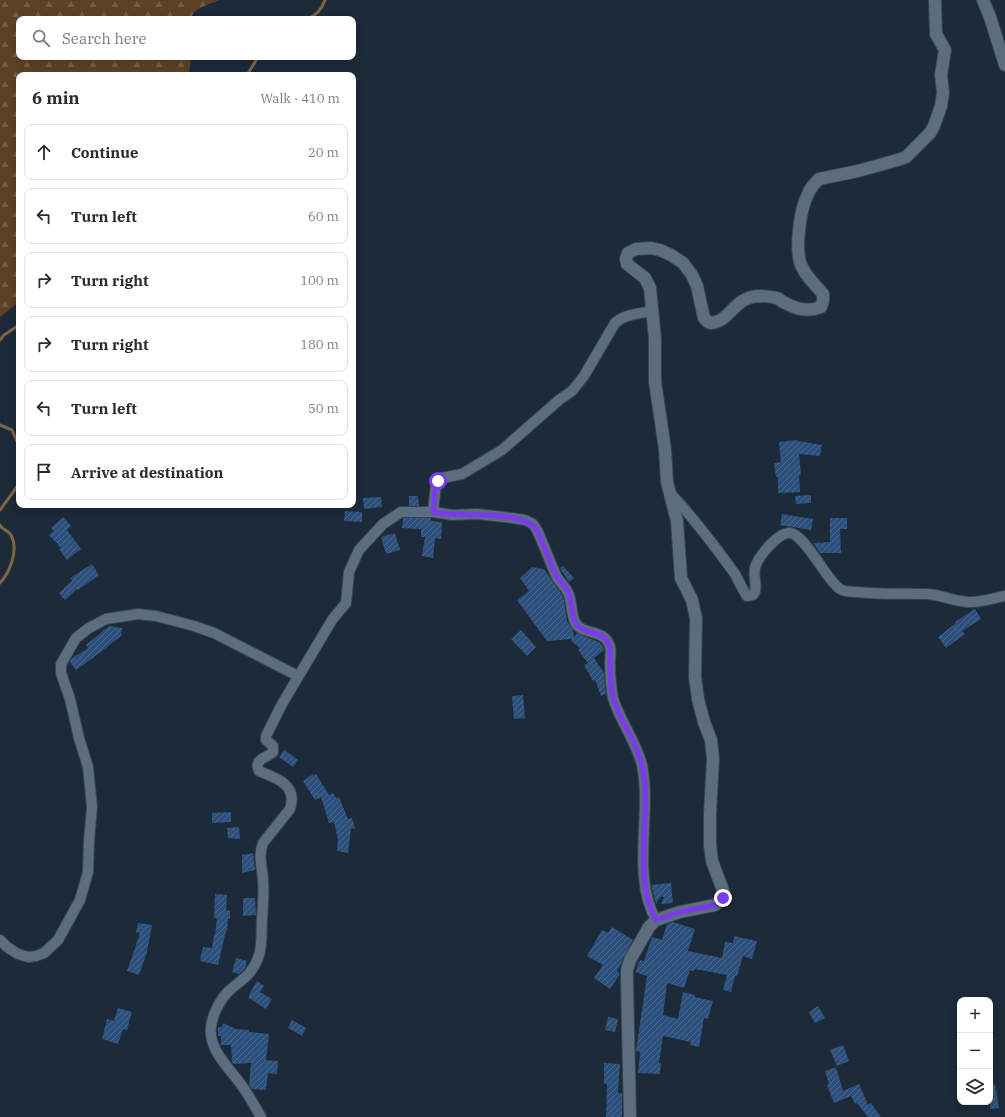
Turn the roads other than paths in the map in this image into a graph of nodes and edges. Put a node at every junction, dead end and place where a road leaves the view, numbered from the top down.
1 (935, 0) edge
2 (983, 0) edge
3 (1005, 65) edge
4 (652, 311) junction
5 (670, 494) junction
6 (433, 512) junction
7 (1005, 596) edge
8 (298, 676) junction
9 (656, 920) junction
10 (0, 940) edge
11 (261, 1117) edge
12 (630, 1117) edge

1 - 4 street
2 - 3 street
4 - 5 street
4 - 6 street
5 - 7 street
5 - 9 street
6 - 8 street
6 - 9 street
8 - 10 street
8 - 11 street
9 - 12 street

